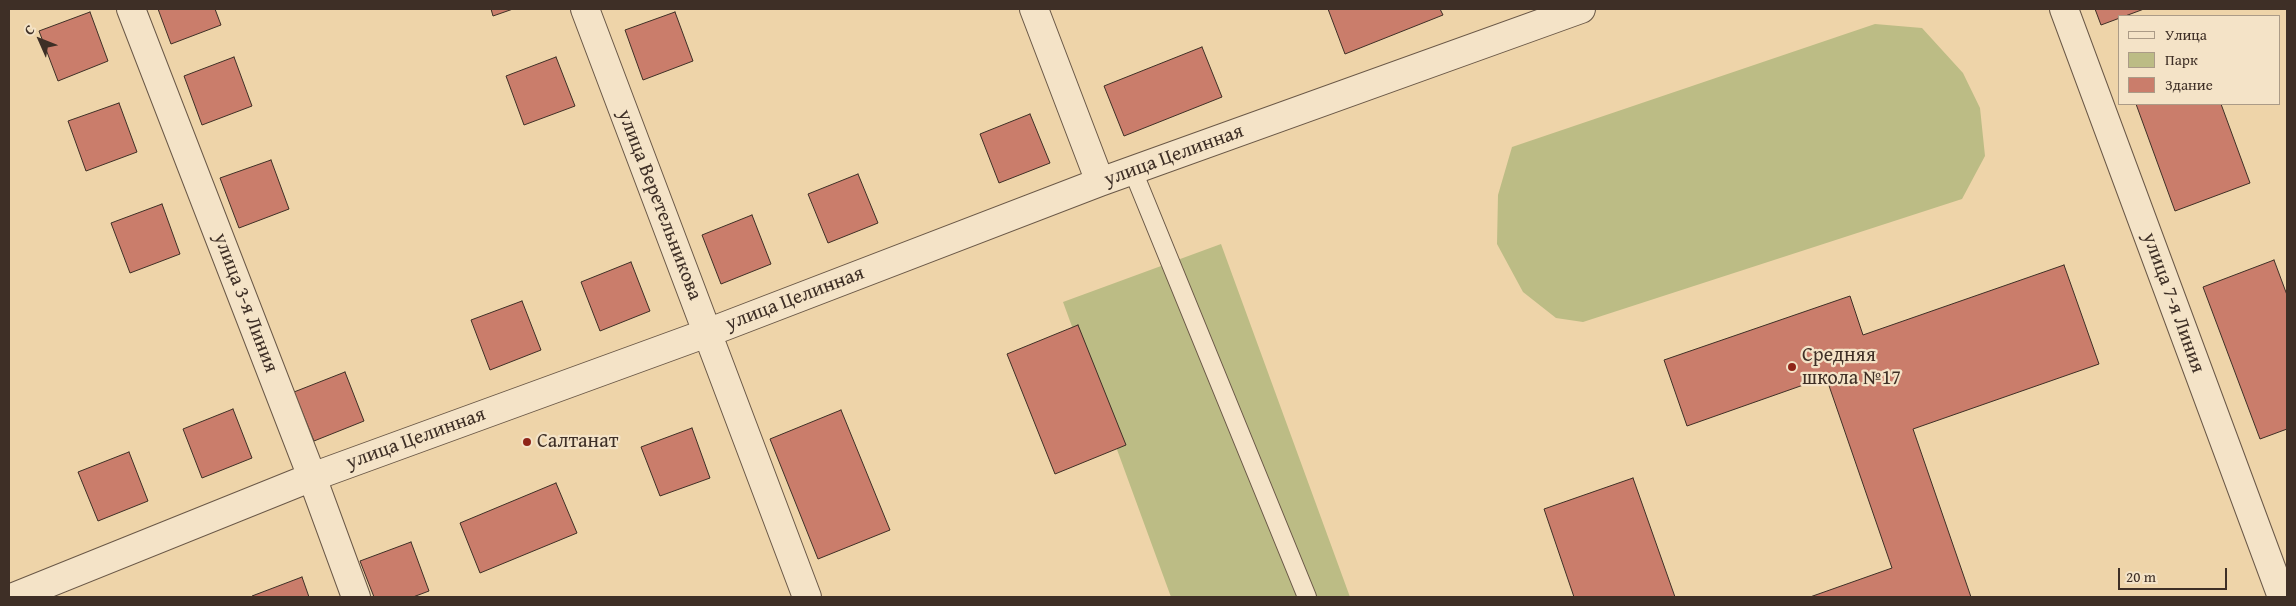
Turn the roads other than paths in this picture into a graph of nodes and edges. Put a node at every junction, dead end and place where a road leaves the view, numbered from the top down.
1 (131, 9) edge
2 (585, 9) edge
3 (1034, 9) edge
4 (1581, 9) edge
5 (2064, 9) edge
6 (1530, 18) edge
7 (1133, 170) junction
8 (1100, 182) junction
9 (707, 333) junction
10 (312, 477) junction
11 (14, 597) edge
12 (356, 597) edge
13 (807, 597) edge
14 (1307, 597) edge
15 (2282, 597) edge

1 - 10 street, улица 3-я Линия
2 - 9 street, улица Веретельникова
3 - 8 street
4 - 6 street, улица Целинная
5 - 15 street, улица 7-я Линия
6 - 7 street, улица Целинная
7 - 8 street, улица Целинная
7 - 14 lane
8 - 9 street, улица Целинная
9 - 10 street, улица Целинная
9 - 13 street, улица Веретельникова
10 - 11 street, улица Целинная
10 - 12 street, улица 3-я Линия

